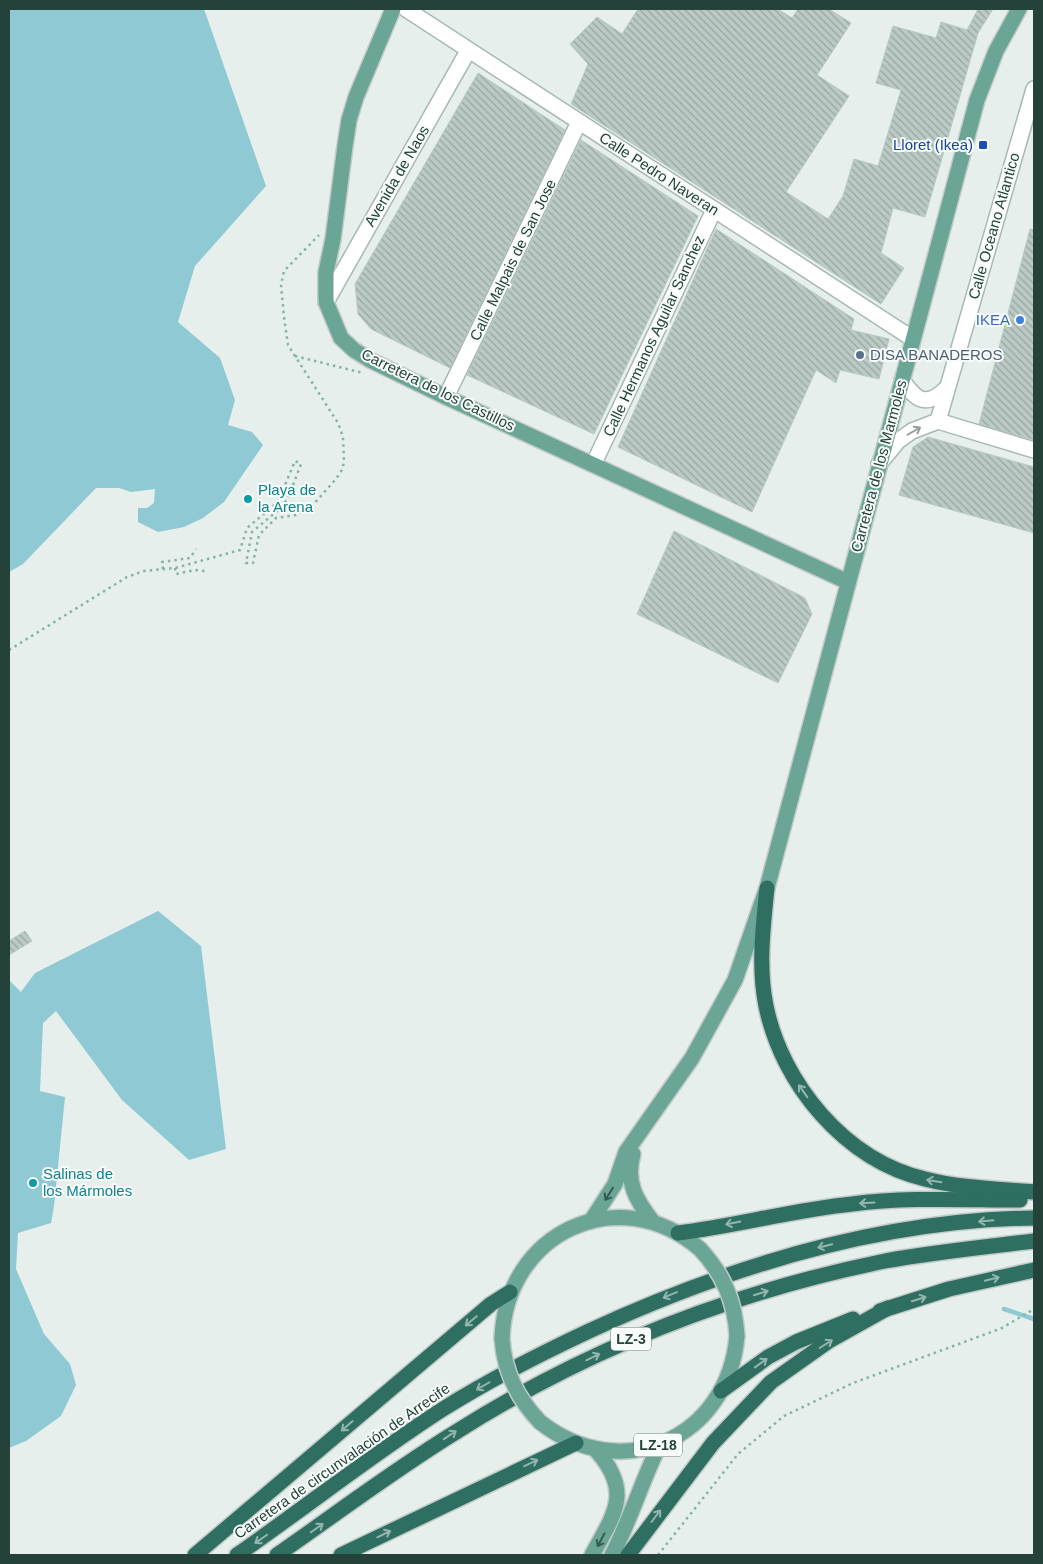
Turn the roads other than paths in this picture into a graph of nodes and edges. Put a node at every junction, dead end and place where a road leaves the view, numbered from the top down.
1 (393, 9) edge
2 (406, 9) edge
3 (1019, 9) edge
4 (468, 51) junction
5 (1033, 96) edge
6 (579, 122) junction
7 (714, 210) junction
8 (326, 302) junction
9 (913, 339) junction
10 (902, 380) junction
11 (947, 388) junction
12 (446, 397) junction
13 (938, 421) junction
14 (1034, 450) edge
15 (594, 464) junction
16 (879, 464) junction
17 (848, 582) junction
18 (767, 888) junction
19 (637, 1135) junction
20 (1034, 1192) edge
21 (1034, 1200) edge
22 (1034, 1218) edge
23 (591, 1221) junction
24 (653, 1222) junction
25 (678, 1233) junction
26 (1034, 1241) edge
27 (1034, 1270) edge
28 (510, 1292) junction
29 (888, 1308) junction
30 (722, 1391) junction
31 (576, 1443) junction
32 (660, 1444) junction
33 (595, 1449) junction
34 (195, 1555) edge
35 (237, 1555) edge
36 (277, 1555) edge
37 (341, 1555) edge
38 (592, 1555) edge
39 (612, 1555) edge
40 (628, 1555) edge

1 - 8 main road, Carretera de los Castillos
2 - 4 street, Calle Pedro Naveran
3 - 9 main road, Carretera de los Marmoles
4 - 6 street, Calle Pedro Naveran
4 - 8 street, Avenida de Naos
5 - 11 street, Calle Oceano Atlantico
6 - 7 street, Calle Pedro Naveran
6 - 12 street, Calle Malpais de San Jose
7 - 9 street, Calle Pedro Naveran
7 - 15 street, Calle Hermanos Aguilar Sanchez
8 - 12 main road, Carretera de los Castillos
9 - 10 main road, Carretera de los Marmoles
10 - 11 street
10 - 16 main road, Carretera de los Marmoles
11 - 13 street, Calle Oceano Atlantico
12 - 15 main road, Carretera de los Castillos
13 - 14 street
16 -> 13 street
15 - 17 main road, Carretera de los Castillos
16 - 17 main road, Carretera de los Marmoles
17 - 18 main road, Carretera de los Marmoles
18 - 19 main road, Carretera de los Marmoles
20 -> 18 highway
19 -> 23 main road, Carretera de los Marmoles
19 - 24 main road
21 -> 25 highway
22 -> 35 highway, Carretera de circunvalación de Arrecife / LZ-3
23 - 24 main road, LZ-18
23 - 28 main road, LZ-18
24 - 25 main road, LZ-18
25 - 30 main road, LZ-18, bridge
36 -> 26 highway, LZ-3
29 -> 27 highway
28 - 31 main road, LZ-18, bridge
28 -> 34 highway
30 -> 29 highway
40 -> 29 highway
30 - 32 main road, LZ-18
31 - 33 main road, LZ-18
37 -> 31 highway
32 - 33 main road, LZ-18
32 - 39 main road, LZ-18
33 -> 38 main road

